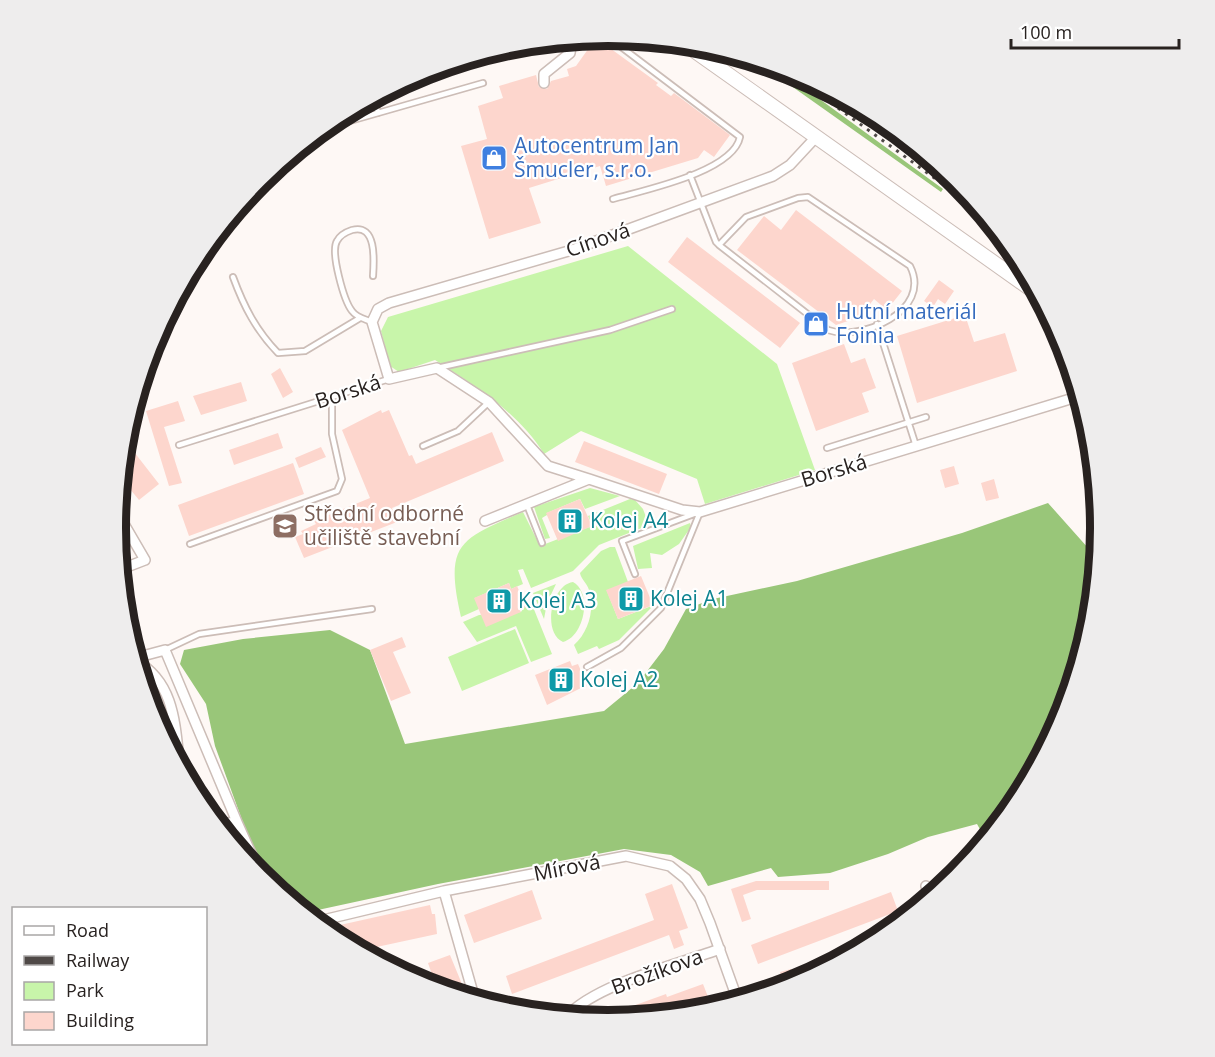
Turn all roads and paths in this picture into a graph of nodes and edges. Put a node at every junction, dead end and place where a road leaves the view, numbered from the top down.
1 (619, 47) edge
2 (569, 49) edge
3 (702, 56) edge
4 (483, 83) dead end
5 (544, 83) dead end
6 (377, 105) edge
7 (378, 113) junction
8 (351, 121) edge
9 (816, 137) junction
10 (690, 176) junction
11 (613, 200) dead end
12 (701, 204) junction
13 (719, 245) junction
14 (373, 276) dead end
15 (233, 277) dead end
16 (1021, 282) edge
17 (672, 309) dead end
18 (360, 318) junction
19 (372, 321) junction
20 (877, 324) junction
21 (437, 368) junction
22 (389, 379) junction
23 (332, 397) junction
24 (1071, 399) edge
25 (489, 402) junction
26 (926, 417) dead end
27 (909, 422) junction
28 (179, 445) dead end
29 (423, 446) dead end
30 (916, 446) junction
31 (827, 448) dead end
32 (589, 480) junction
33 (526, 505) junction
34 (700, 512) junction
35 (485, 521) dead end
36 (125, 526) edge
37 (542, 543) dead end
38 (190, 544) dead end
39 (128, 567) edge
40 (635, 574) dead end
41 (372, 609) dead end
42 (165, 650) junction
43 (143, 657) edge
44 (587, 667) dead end
45 (147, 669) edge
46 (178, 747) edge
47 (237, 822) junction
48 (226, 823) edge
49 (250, 851) edge
50 (926, 886) dead end
51 (927, 889) edge
52 (444, 891) junction
53 (326, 919) edge
54 (720, 949) junction
55 (472, 991) edge
56 (735, 993) edge
57 (576, 1009) edge

1 - 10 lane
2 - 5 street
3 - 9 street
4 - 7 lane
6 - 7 lane
7 - 8 lane
9 - 12 street, Cínová
9 - 16 street
10 - 11 lane
10 - 12 lane
12 - 13 lane
12 - 19 street, Cínová
13 - 20 lane
13 - 20 lane
14 - 18 lane
15 - 18 lane
17 - 21 lane
18 - 19 lane
19 - 22 street
20 - 27 lane
21 - 22 street, Borská
21 - 25 street, Borská
22 - 23 lane, Borská
23 - 28 lane, Borská
23 - 38 lane
24 - 30 street, Borská
25 - 29 lane
25 - 32 street, Borská
26 - 27 lane
27 - 30 lane
27 - 31 lane
30 - 34 street, Borská
32 - 33 street
32 - 34 street, Borská
33 - 35 street
33 - 37 lane
34 - 40 lane
34 - 44 lane
36 - 39 street
41 - 42 lane
42 - 43 street
42 - 47 street
45 - 46 street
47 - 48 street
47 - 49 street
50 - 51 street
52 - 53 street, Mírová
52 - 54 street, Mírová
52 - 55 street
54 - 56 street, Mírová
54 - 57 street, Brožíkova

